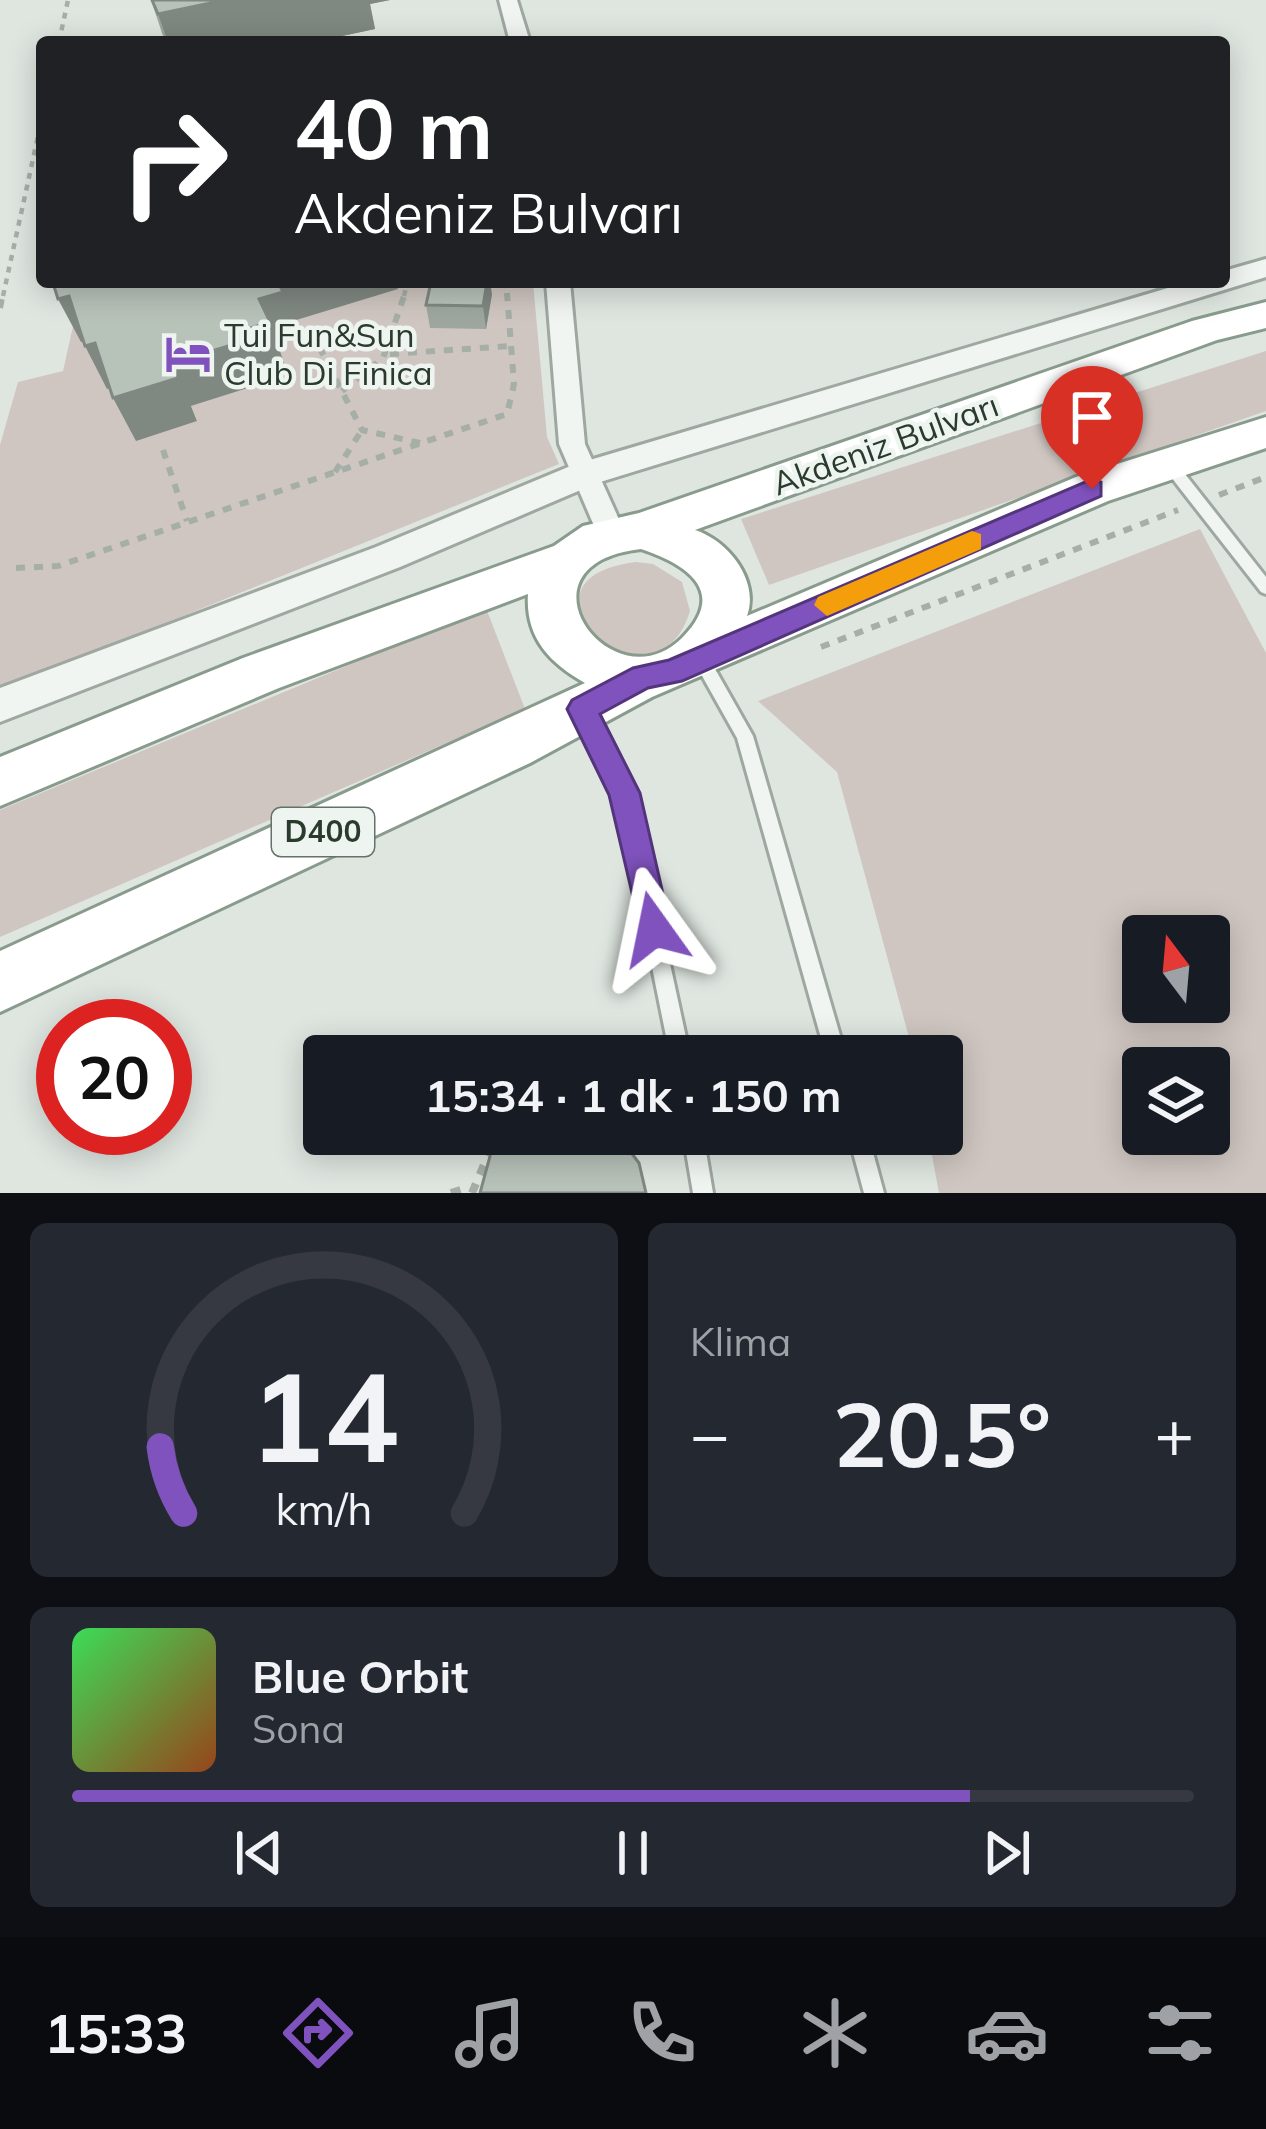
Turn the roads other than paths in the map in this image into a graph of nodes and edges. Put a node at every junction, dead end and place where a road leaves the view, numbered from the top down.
1 (508, 0) edge
2 (518, 36) edge
3 (1266, 268) edge
4 (1230, 279) edge
5 (559, 288) edge
6 (1199, 288) edge
7 (1266, 315) edge
8 (1266, 432) edge
9 (1169, 464) junction
10 (585, 474) junction
11 (626, 533) junction
12 (567, 560) junction
13 (1266, 588) edge
14 (700, 658) junction
15 (644, 677) junction
16 (0, 704) edge
17 (582, 709) junction
18 (0, 782) edge
19 (0, 982) edge
20 (676, 1035) edge
21 (830, 1035) edge
22 (697, 1155) edge
23 (863, 1155) edge
24 (703, 1193) edge
25 (874, 1193) edge

1 - 2 street
3 - 4 street
5 - 10 street
6 - 10 street
7 - 11 highway, Akdeniz Bulvarı
8 - 9 highway
9 - 13 lane
9 - 14 highway
10 - 11 street
10 - 16 street
11 - 12 highway
11 - 14 highway
12 - 15 highway
12 - 18 highway
14 - 15 highway
14 - 21 lane
15 - 17 highway, D400
17 - 19 highway, D400
17 - 20 lane
22 - 24 lane
23 - 25 lane

